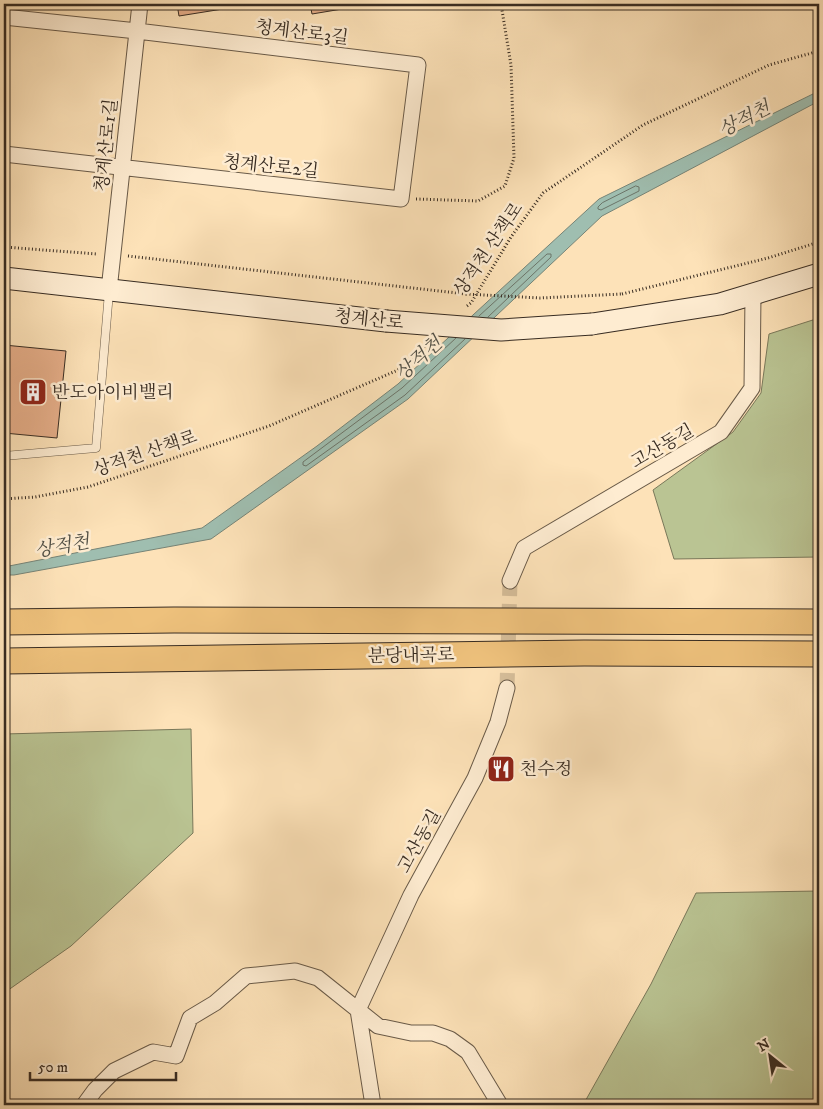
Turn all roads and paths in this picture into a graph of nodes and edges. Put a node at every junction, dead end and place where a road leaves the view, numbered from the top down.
1 (140, 4) edge
2 (501, 4) edge
3 (4, 17) edge
4 (137, 31) junction
5 (819, 51) edge
6 (4, 154) edge
7 (122, 168) junction
8 (401, 199) junction
9 (819, 242) edge
10 (4, 247) edge
11 (113, 254) junction
12 (819, 274) edge
13 (4, 278) edge
14 (109, 290) junction
15 (753, 294) junction
16 (464, 310) dead end
17 (427, 344) dead end
18 (4, 456) edge
19 (4, 499) edge
20 (510, 581) tunnel mouth
21 (4, 622) edge
22 (819, 622) edge
23 (819, 654) edge
24 (4, 661) edge
25 (507, 688) tunnel mouth
26 (358, 1010) junction
27 (84, 1105) edge
28 (373, 1105) edge
29 (500, 1105) edge

1 - 4 street, 청계산로1길
2 - 8 path
3 - 4 street, 청계산로3길
4 - 7 street, 청계산로1길
4 - 8 street, 청계산로3길
5 - 16 path, 상적천 산책로
6 - 7 street, 청계산로2길
7 - 8 street, 청계산로2길
7 - 11 street, 청계산로1길
9 - 11 path, bridge
10 - 11 path
11 - 14 street, 청계산로1길
12 - 15 main road, 청계산로
13 - 14 main road, 청계산로
14 - 15 main road, 청계산로, bridge
14 - 18 lane
15 - 20 street, 고산동길
17 - 19 path, 상적천 산책로
21 - 22 highway, 분당내곡로
23 - 24 highway, 분당내곡로
25 - 26 street, 고산동길
26 - 27 street
26 - 28 street
26 - 29 street

